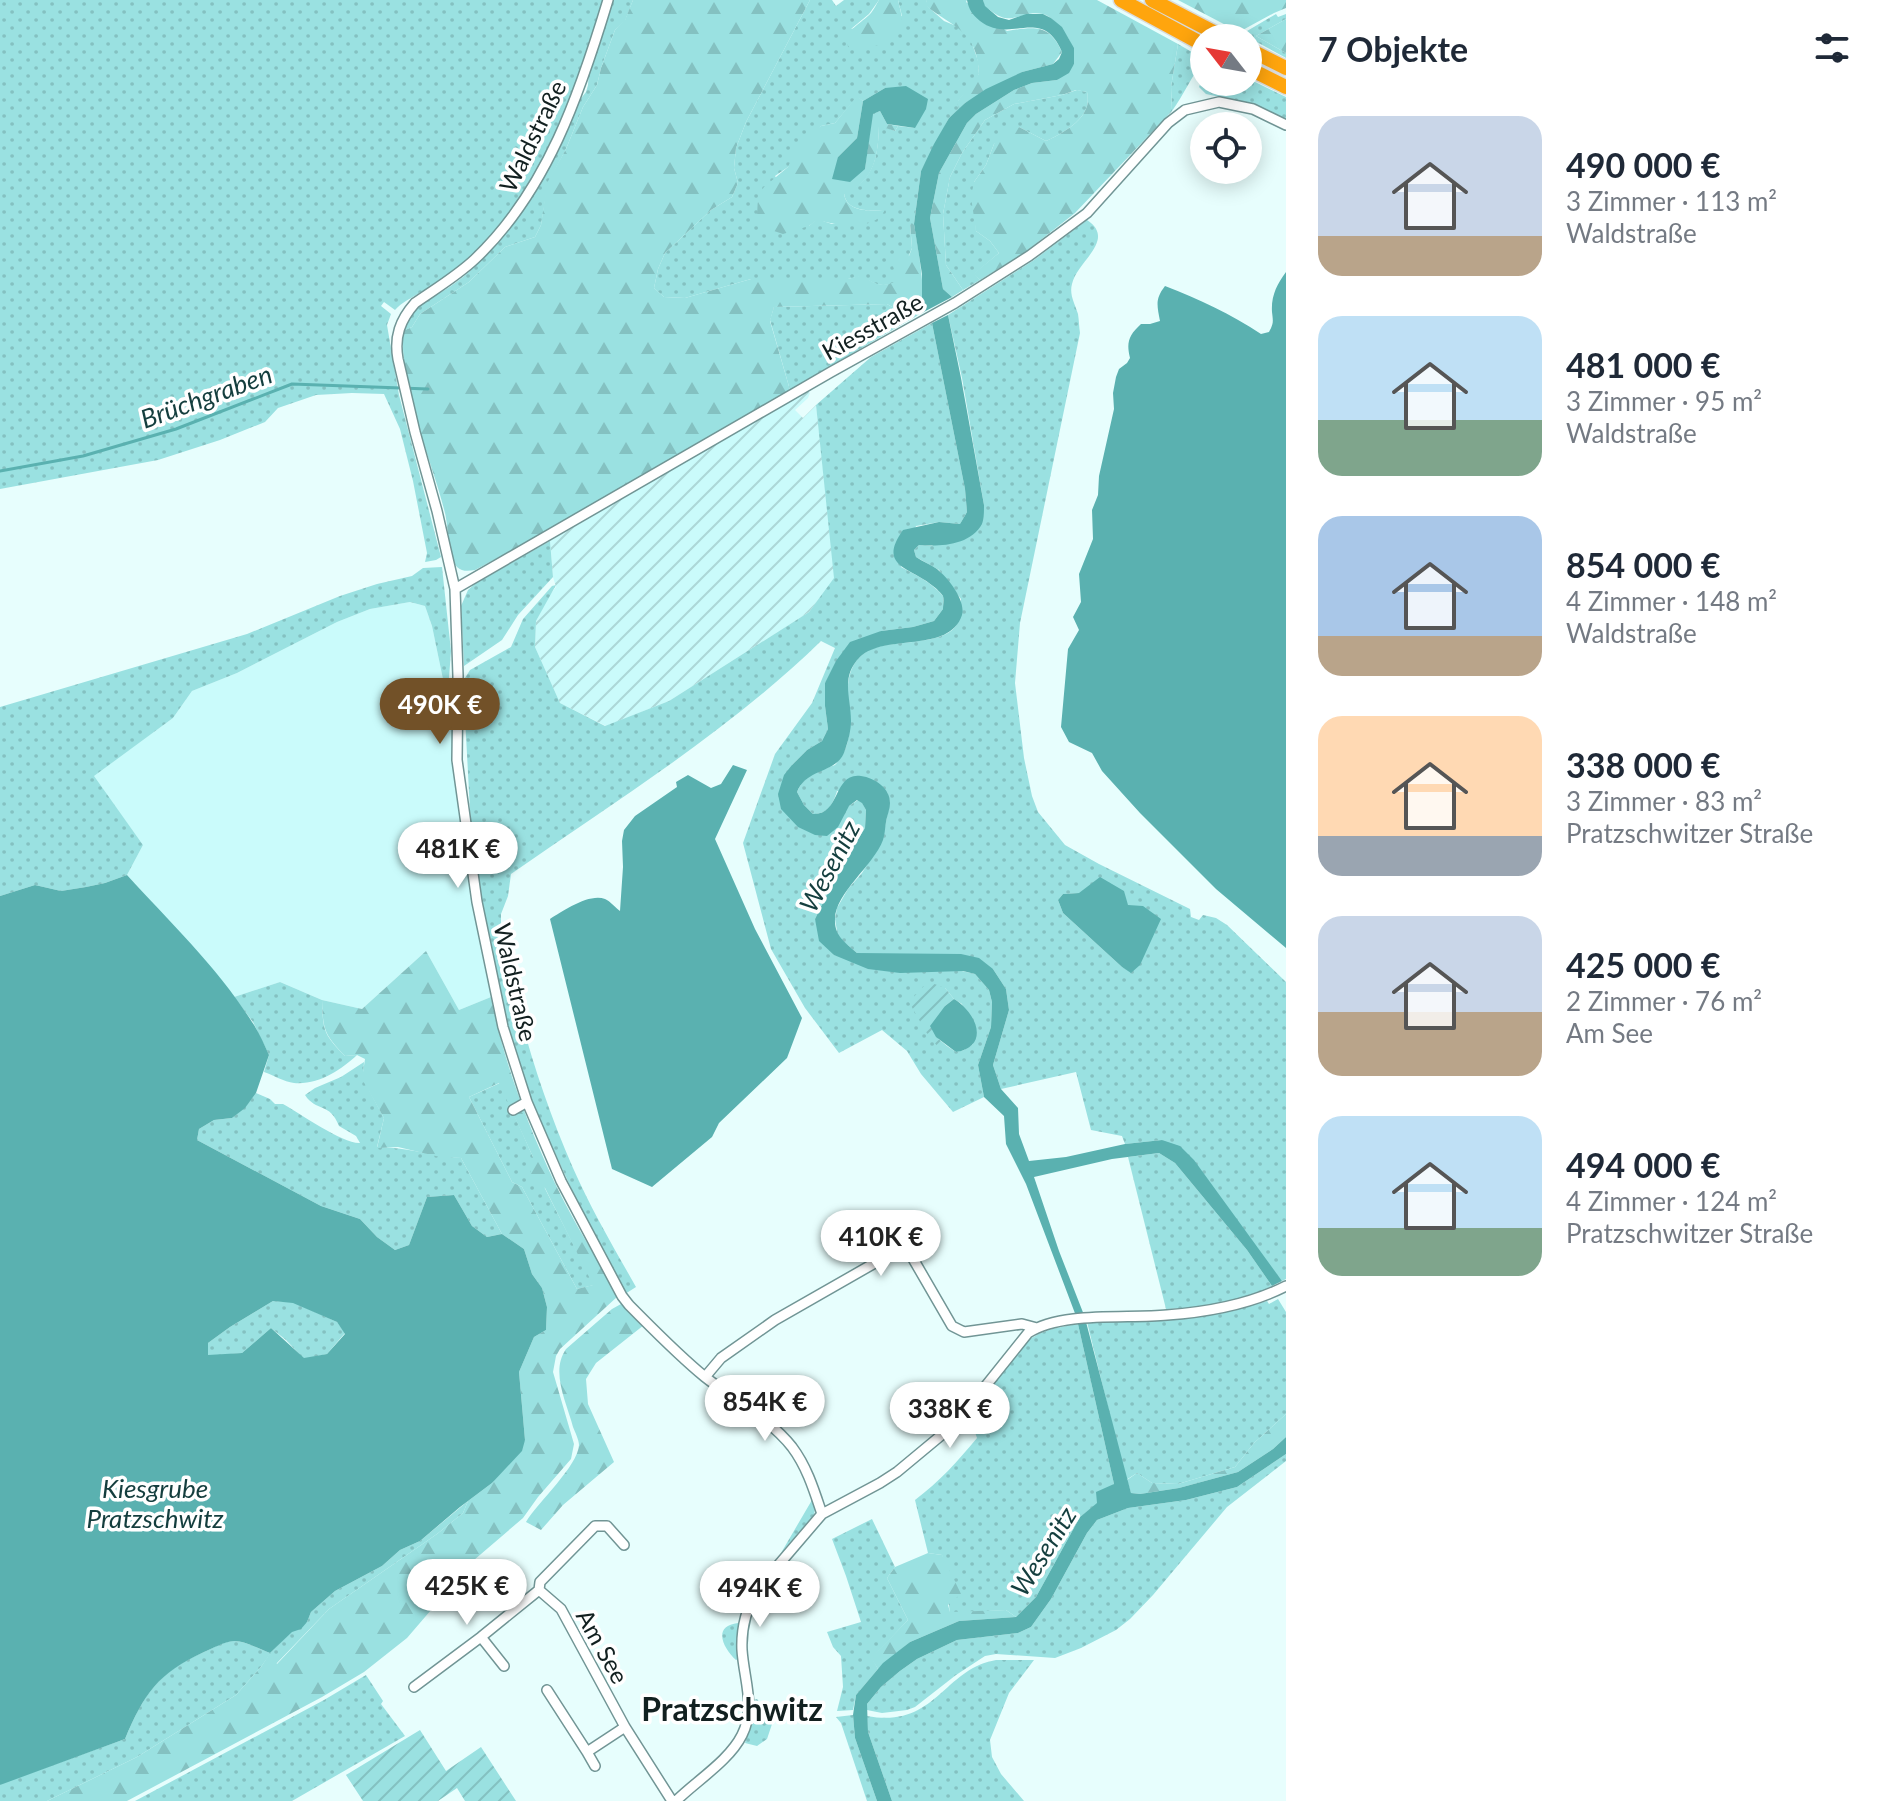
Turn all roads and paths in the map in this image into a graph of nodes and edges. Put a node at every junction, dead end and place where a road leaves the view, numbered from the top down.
1 (608, 0) edge
2 (1121, 0) edge
3 (1152, 0) edge
4 (1198, 24) edge
5 (1190, 37) edge
6 (1262, 56) edge
7 (1286, 68) edge
8 (1262, 75) edge
9 (1286, 87) edge
10 (1286, 125) edge
11 (455, 589) junction
12 (527, 1102) junction
13 (513, 1110) dead end
14 (1286, 1286) edge
15 (1037, 1328) junction
16 (705, 1377) junction
17 (822, 1514) junction
18 (624, 1545) dead end
19 (539, 1590) junction
20 (481, 1637) junction
21 (504, 1666) dead end
22 (414, 1687) dead end
23 (547, 1690) dead end
24 (625, 1727) junction
25 (587, 1752) junction
26 (595, 1766) dead end
27 (674, 1801) edge

1 - 11 street, Waldstraße
2 - 5 highway
3 - 4 highway
6 - 7 highway
8 - 9 highway
10 - 11 street, Kiesstraße
11 - 12 street, Waldstraße
12 - 13 street
12 - 16 street, Waldstraße
14 - 15 street
15 - 16 street
15 - 17 street
16 - 17 street, Waldstraße
17 - 27 street
18 - 19 street
19 - 20 street
19 - 24 street, Am See
20 - 21 street
20 - 22 street
23 - 25 street
24 - 25 street
24 - 27 street, Am See
25 - 26 street

